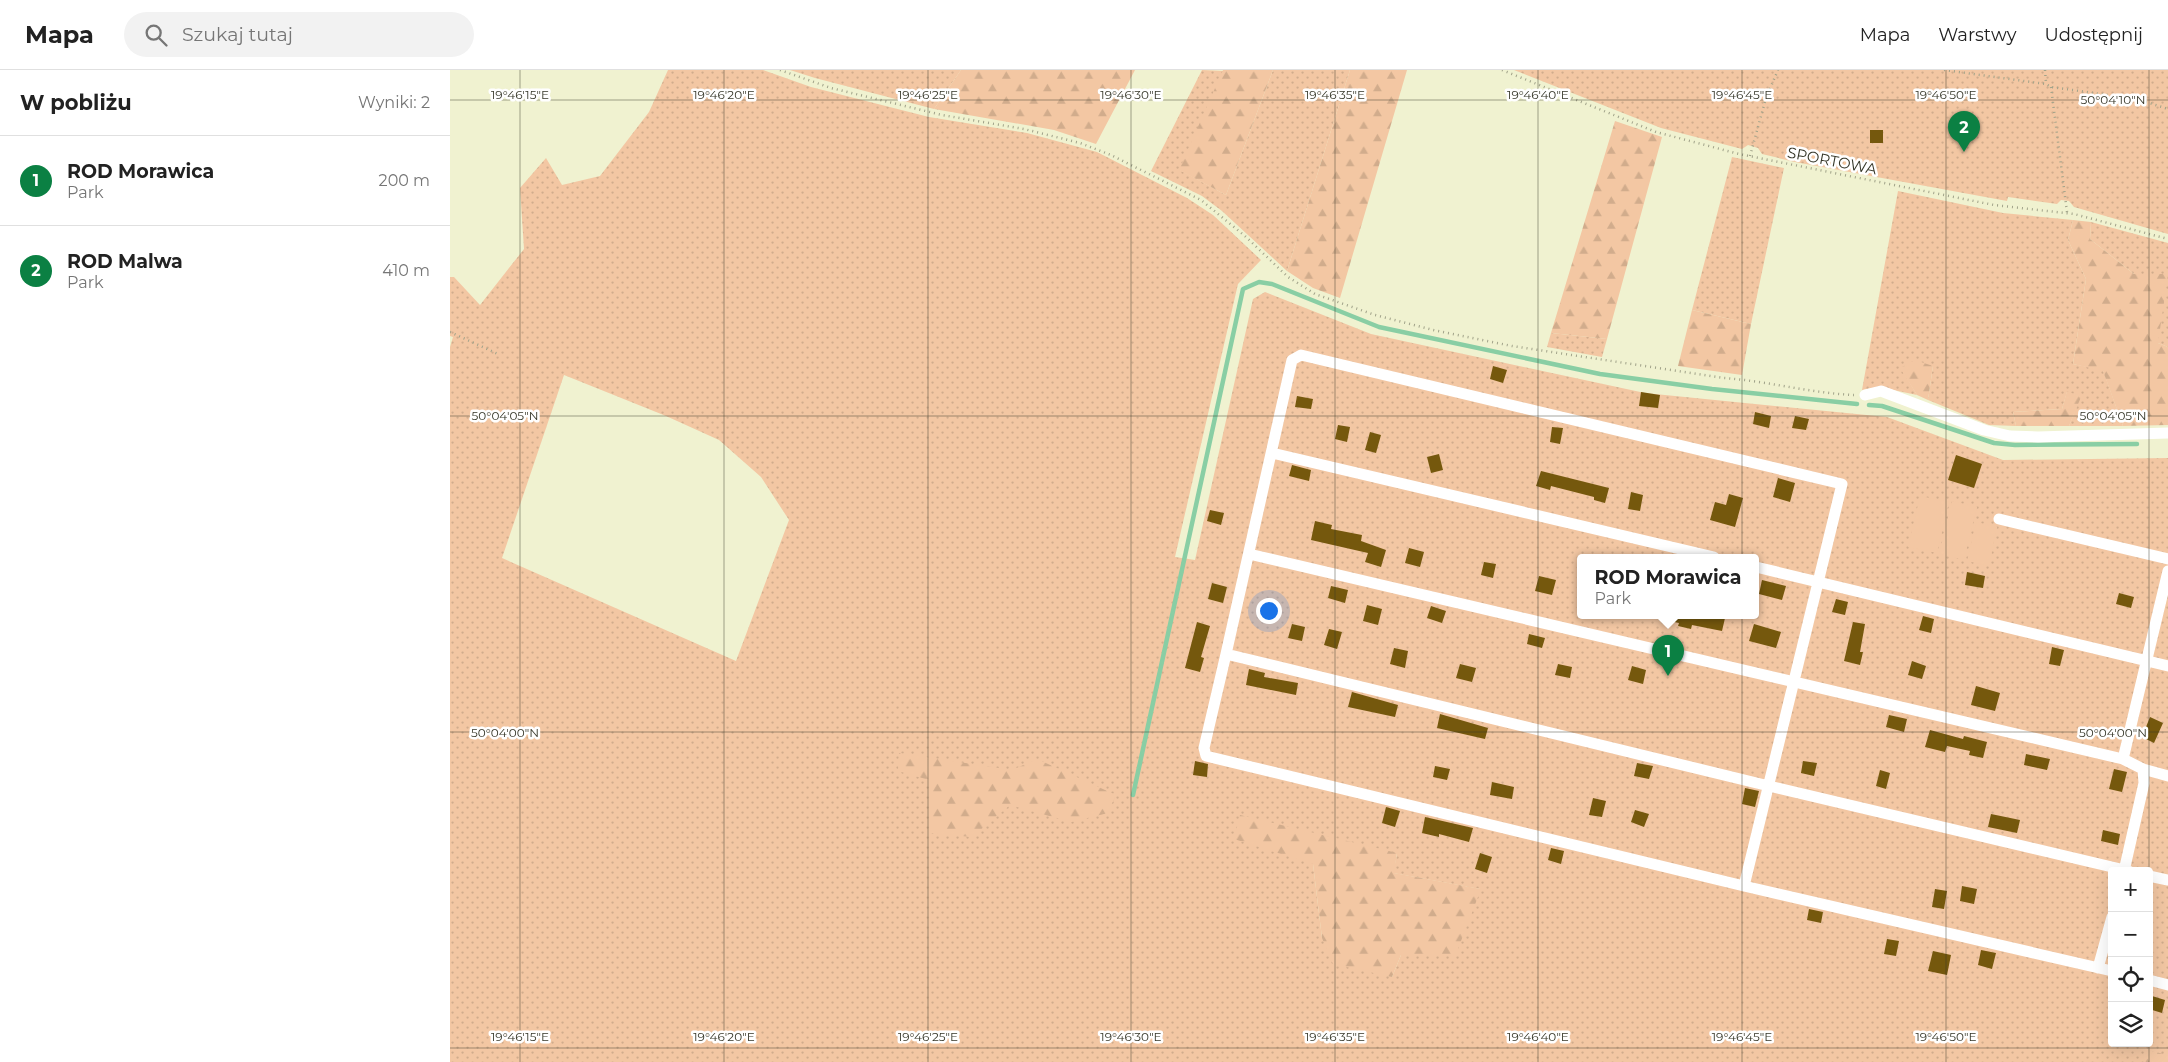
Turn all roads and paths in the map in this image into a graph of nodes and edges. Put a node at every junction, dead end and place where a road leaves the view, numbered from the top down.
1 (780, 70) edge
2 (1502, 70) edge
3 (1778, 70) edge
4 (1944, 70) edge
5 (2045, 70) edge
6 (2046, 84) junction
7 (2051, 87) junction
8 (2168, 109) edge
9 (1750, 156) junction
10 (2067, 212) junction
11 (2168, 239) edge
12 (450, 332) edge
13 (498, 354) dead end
14 (1865, 395) joint
15 (2168, 433) edge
16 (1272, 453) junction
17 (1999, 519) dead end
18 (1249, 554) junction
19 (1701, 554) edge
20 (2168, 559) edge
21 (1759, 568) edge
22 (2168, 571) edge
23 (1817, 582) junction
24 (1226, 654) junction
25 (2146, 661) junction
26 (2168, 666) edge
27 (1792, 682) junction
28 (2123, 759) junction
29 (2143, 769) junction
30 (2168, 776) edge
31 (1769, 786) junction
32 (2113, 867) edge
33 (2127, 867) edge
34 (2153, 877) edge
35 (2168, 880) edge
36 (1744, 886) junction
37 (2108, 932) edge
38 (2098, 968) junction
39 (2108, 970) edge
40 (2153, 981) edge
41 (2168, 985) edge

1 - 14 path
2 - 9 path, SPORTOWA
3 - 9 path
4 - 6 path
5 - 6 path
6 - 7 path
7 - 8 path
7 - 10 path
9 - 10 path, SPORTOWA
10 - 11 path, SPORTOWA
12 - 13 path
14 - 15 street
16 - 18 street
16 - 19 street
16 - 23 street
17 - 20 street
18 - 24 street
18 - 27 street
21 - 23 street
22 - 25 street
23 - 25 street
23 - 27 street
24 - 31 street
24 - 36 street
25 - 26 street
25 - 28 street
27 - 28 street
27 - 31 street
28 - 29 street
29 - 30 street
29 - 33 street
31 - 32 street
31 - 36 street
34 - 35 street
36 - 38 street
37 - 38 street
38 - 39 street
40 - 41 street

